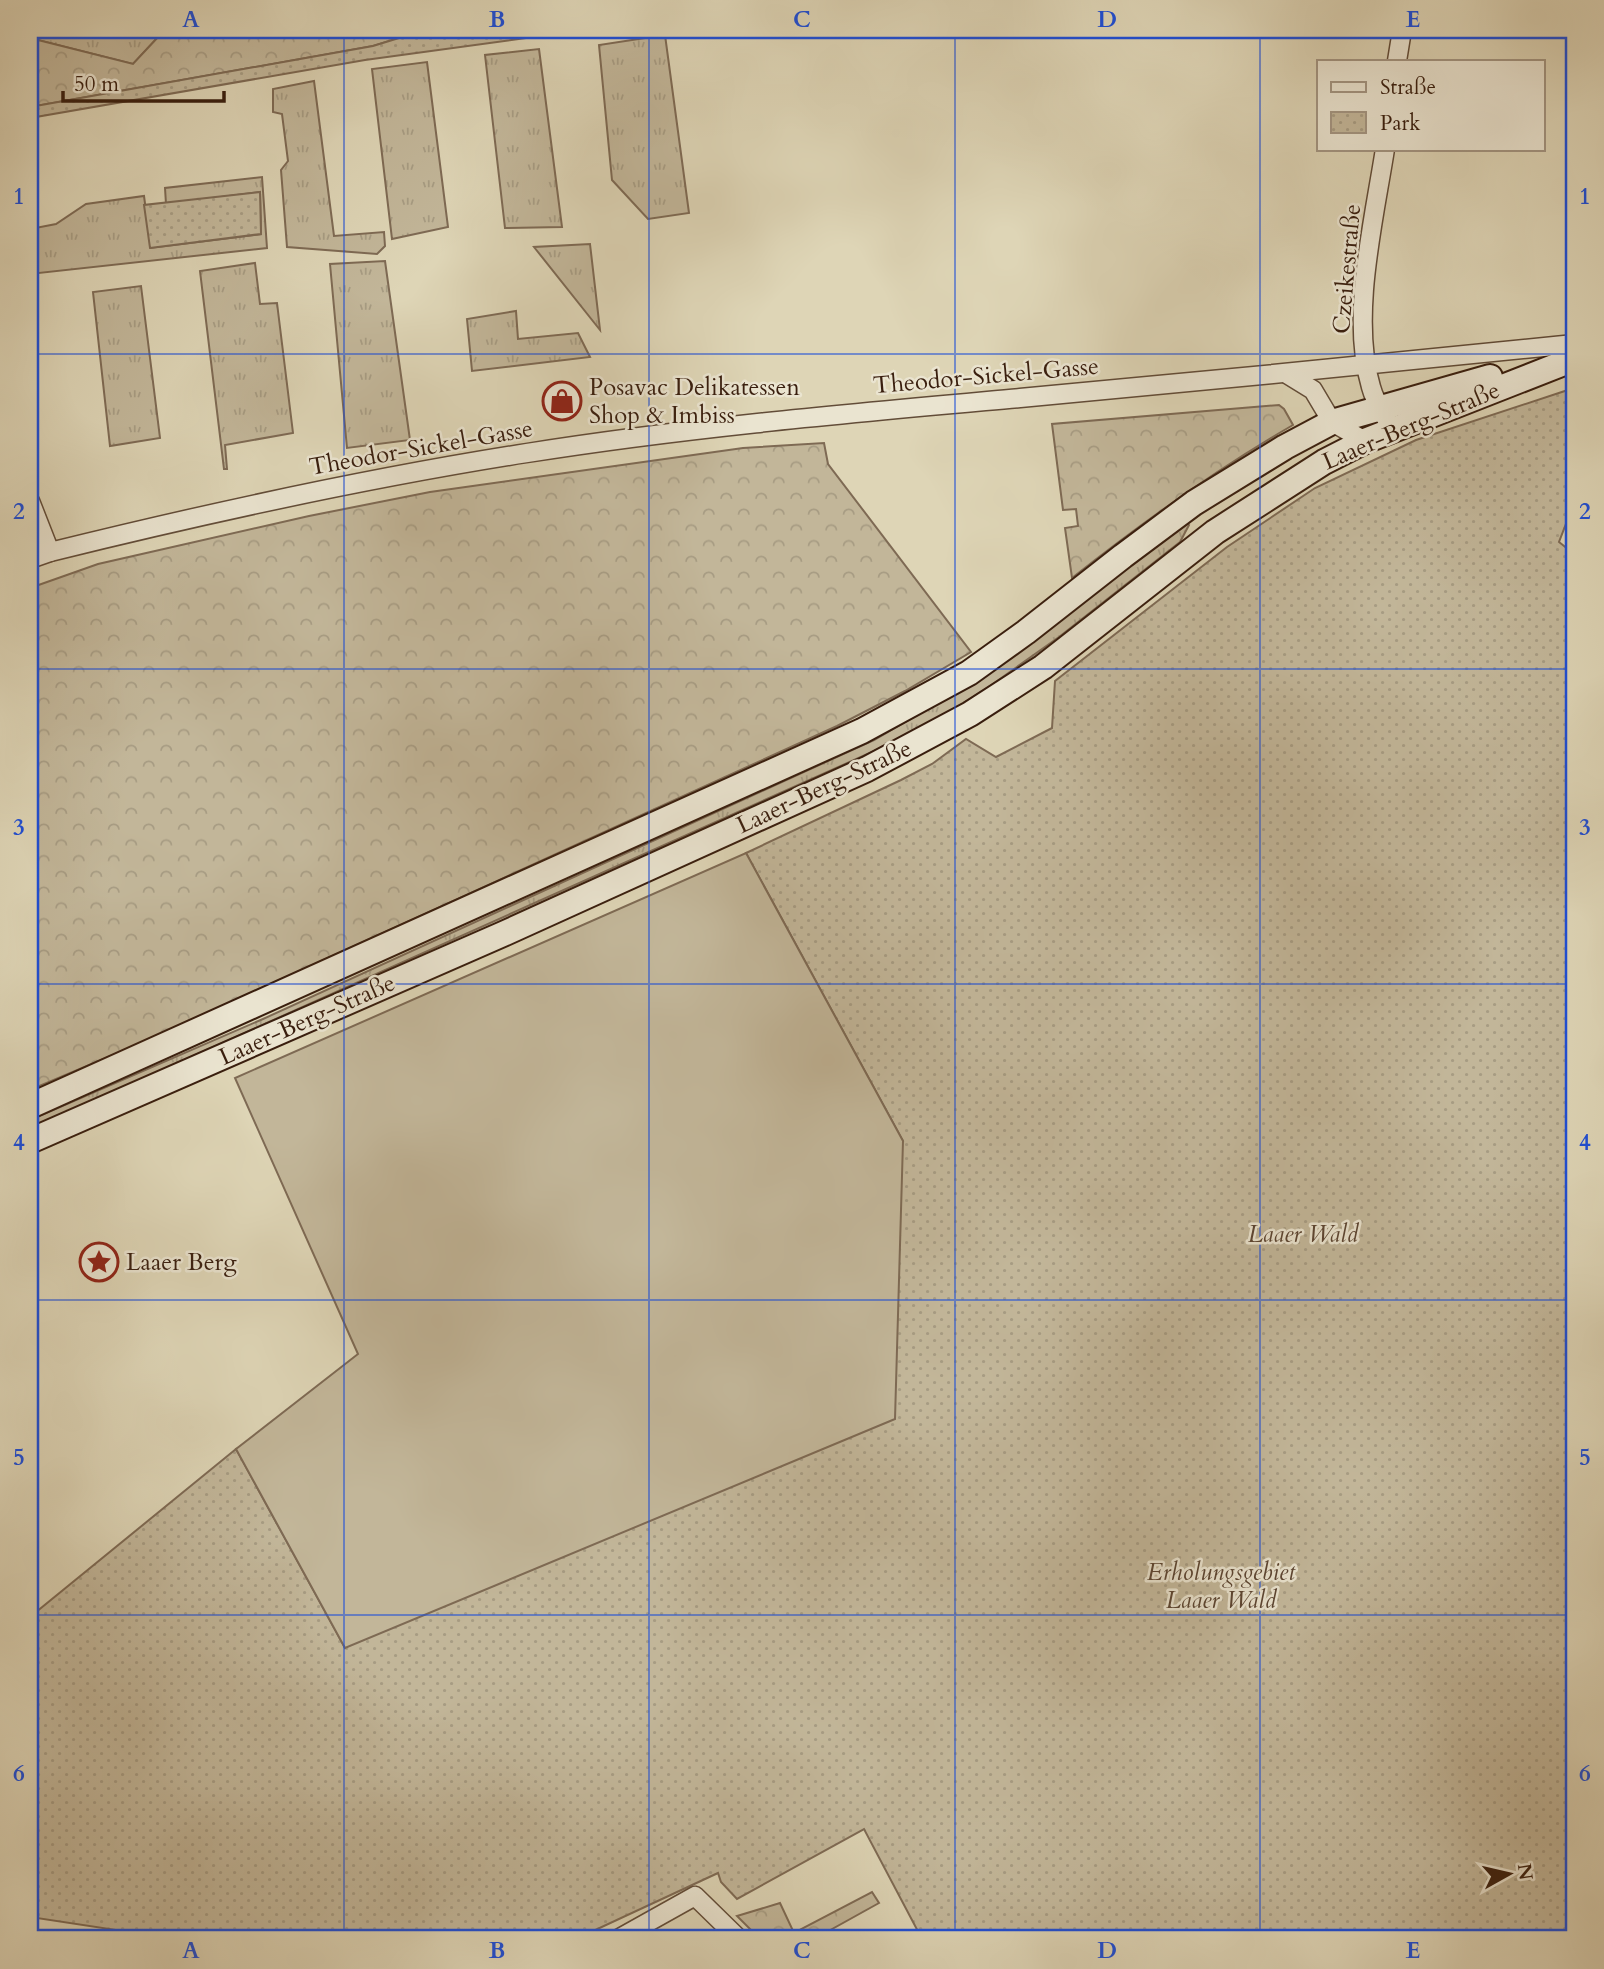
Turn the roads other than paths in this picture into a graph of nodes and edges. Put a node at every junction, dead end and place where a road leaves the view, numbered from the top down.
1 (1402, 30) edge
2 (1397, 60) edge
3 (1385, 150) edge
4 (1574, 344) edge
5 (1574, 354) edge
6 (1574, 359) edge
7 (1366, 366) junction
8 (1287, 374) junction
9 (1380, 408) junction
10 (1332, 422) junction
11 (1393, 430) junction
12 (1365, 441) junction
13 (30, 502) edge
14 (50, 552) junction
15 (30, 559) edge
16 (30, 1105) edge
17 (30, 1141) edge
18 (728, 1935) edge
19 (618, 1939) edge

1 - 2 street
3 - 7 street, Czeikestraße
4 - 7 street, Theodor-Sickel-Gasse
5 - 9 main road, Laaer-Berg-Straße
6 - 11 main road, Laaer-Berg-Straße
7 - 8 street, Theodor-Sickel-Gasse
7 - 9 street, Czeikestraße
8 - 10 street
8 - 14 street, Theodor-Sickel-Gasse
9 - 10 main road, Laaer-Berg-Straße
9 - 11 street, Czeikestraße
10 - 12 street
10 - 16 main road, Laaer-Berg-Straße
11 - 12 main road, Laaer-Berg-Straße
12 - 17 main road, Laaer-Berg-Straße
13 - 14 street
14 - 15 street, Theodor-Sickel-Gasse
18 - 19 street

